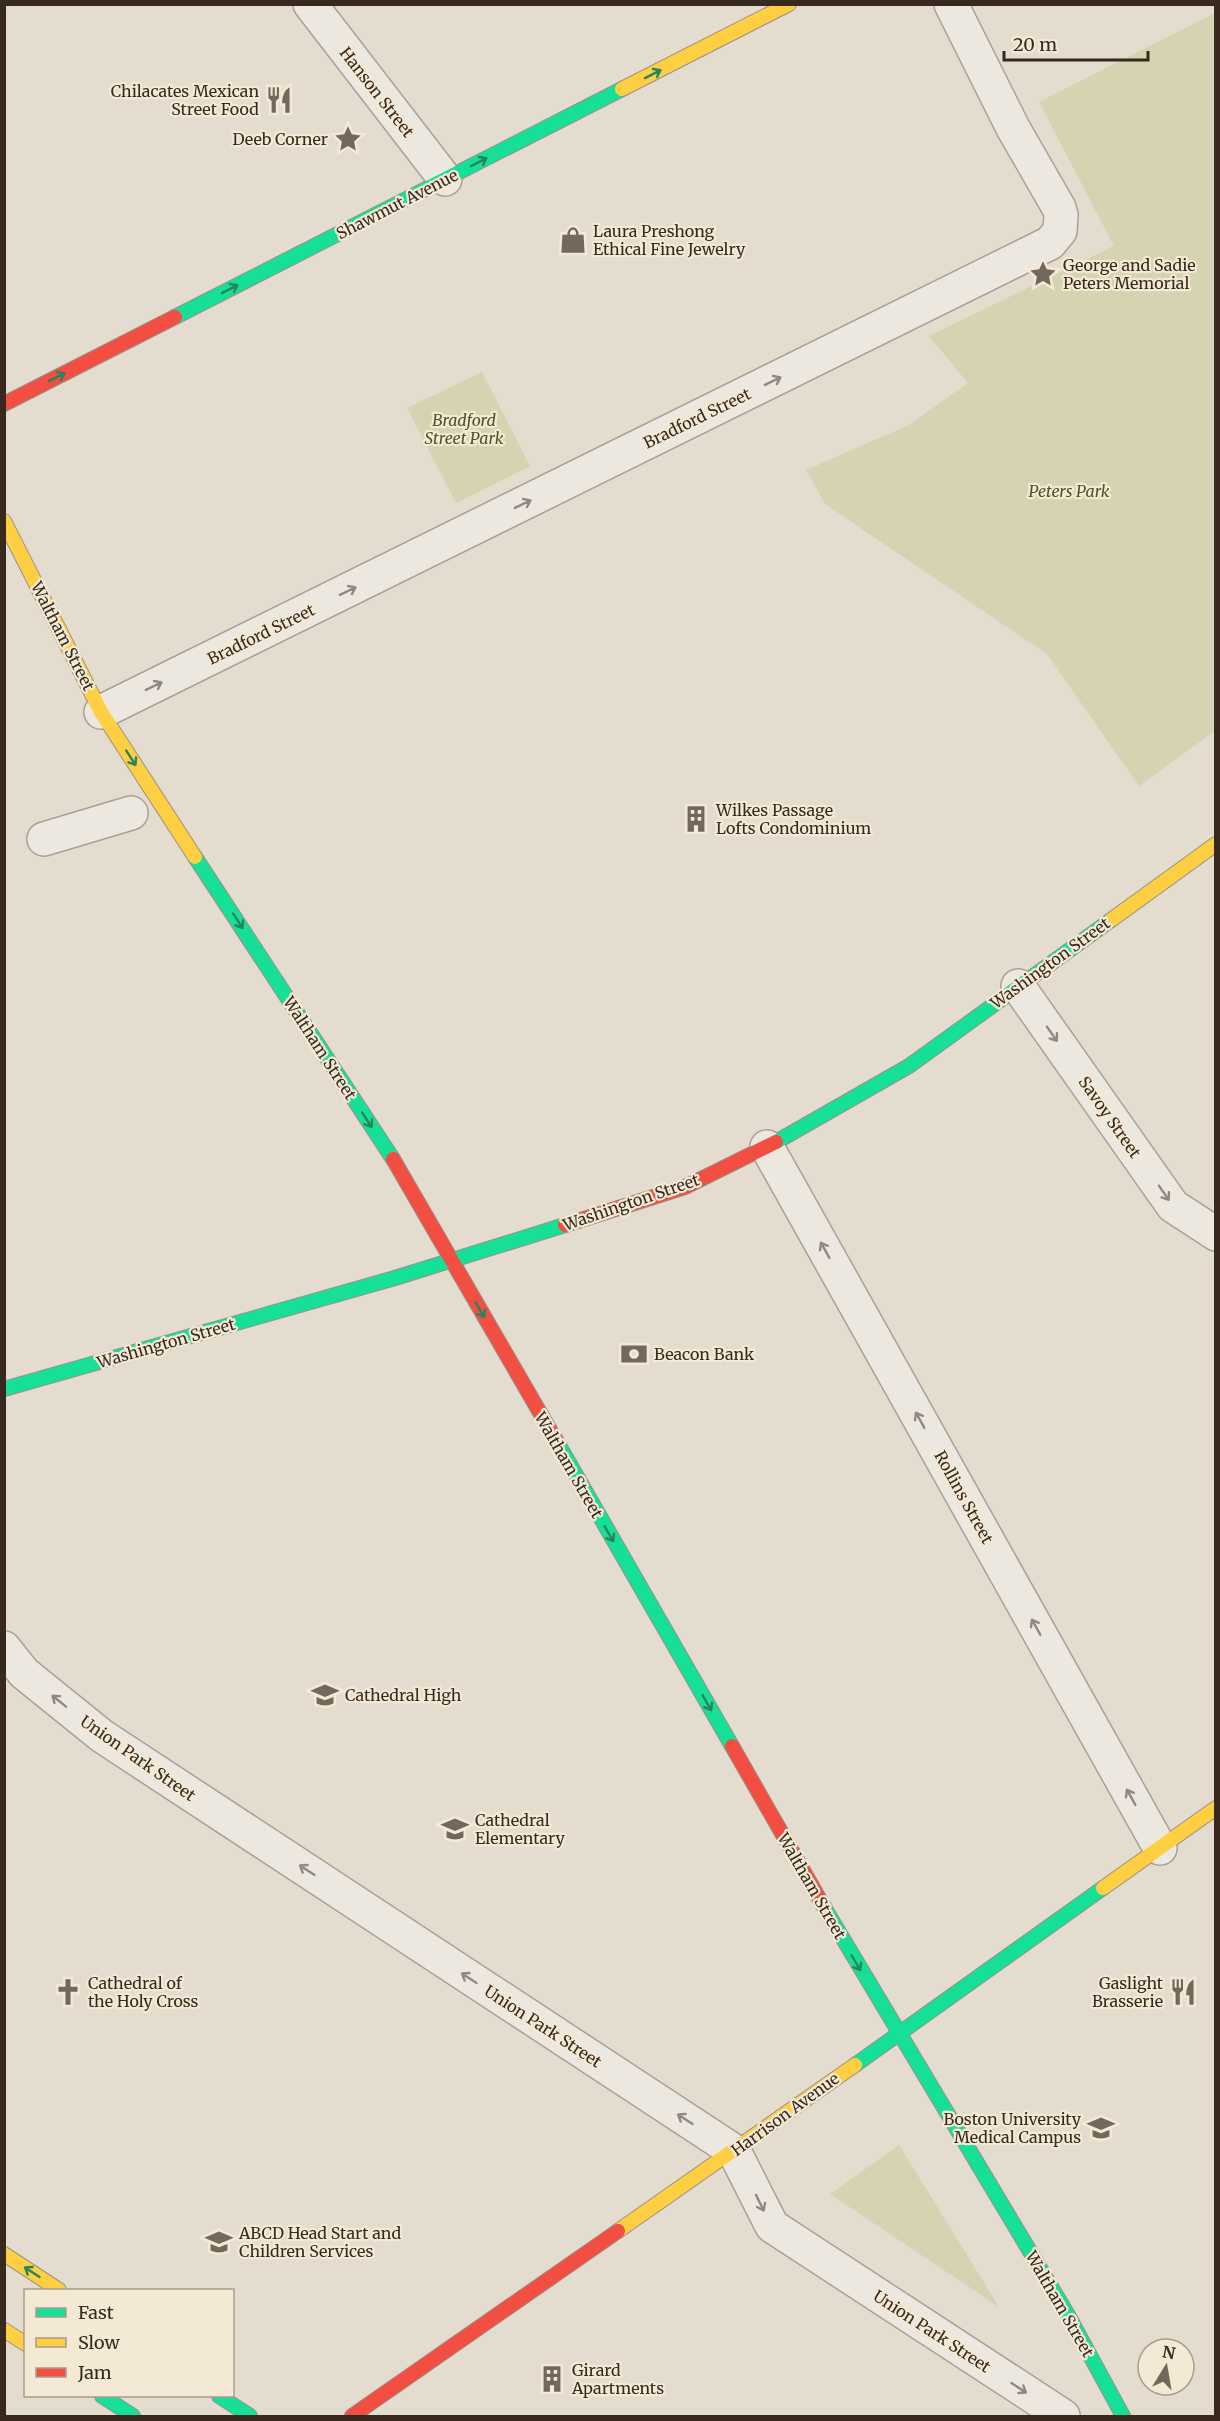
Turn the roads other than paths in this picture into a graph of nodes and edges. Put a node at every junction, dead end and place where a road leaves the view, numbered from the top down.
1 (310, 4) edge
2 (789, 4) edge
3 (951, 4) edge
4 (445, 179) junction
5 (4, 404) edge
6 (4, 521) edge
7 (101, 711) junction
8 (131, 813) dead end
9 (44, 839) dead end
10 (1215, 844) edge
11 (1018, 986) junction
12 (767, 1147) junction
13 (1215, 1234) edge
14 (450, 1260) junction
15 (4, 1389) edge
16 (4, 1648) edge
17 (1215, 1808) edge
18 (1160, 1848) junction
19 (897, 2033) junction
20 (734, 2151) junction
21 (4, 2254) edge
22 (57, 2289) edge
23 (4, 2330) edge
24 (24, 2343) edge
25 (104, 2397) edge
26 (221, 2397) edge
27 (133, 2416) edge
28 (250, 2416) edge
29 (352, 2416) edge
30 (1062, 2416) edge
31 (1123, 2416) edge

1 - 4 street, Hanson Street
4 -> 2 main road, Shawmut Avenue
7 -> 3 street, Bradford Street
5 -> 4 main road, Shawmut Avenue
6 - 7 main road, Waltham Street
7 -> 14 main road, Waltham Street
8 - 9 street
10 - 11 main road, Washington Street
11 - 12 main road, Washington Street
11 -> 13 street, Savoy Street
12 - 14 main road, Washington Street
18 -> 12 street, Rollins Street
14 - 15 main road, Washington Street
14 -> 19 main road, Waltham Street
20 -> 16 street, Union Park Street
17 - 18 main road, Harrison Avenue
18 - 19 main road, Harrison Avenue
19 - 20 main road, Harrison Avenue
19 - 31 main road, Waltham Street
20 - 29 main road, Harrison Avenue
20 -> 30 street, Union Park Street
22 -> 21 main road
23 - 24 main road
25 - 27 main road
26 - 28 main road

